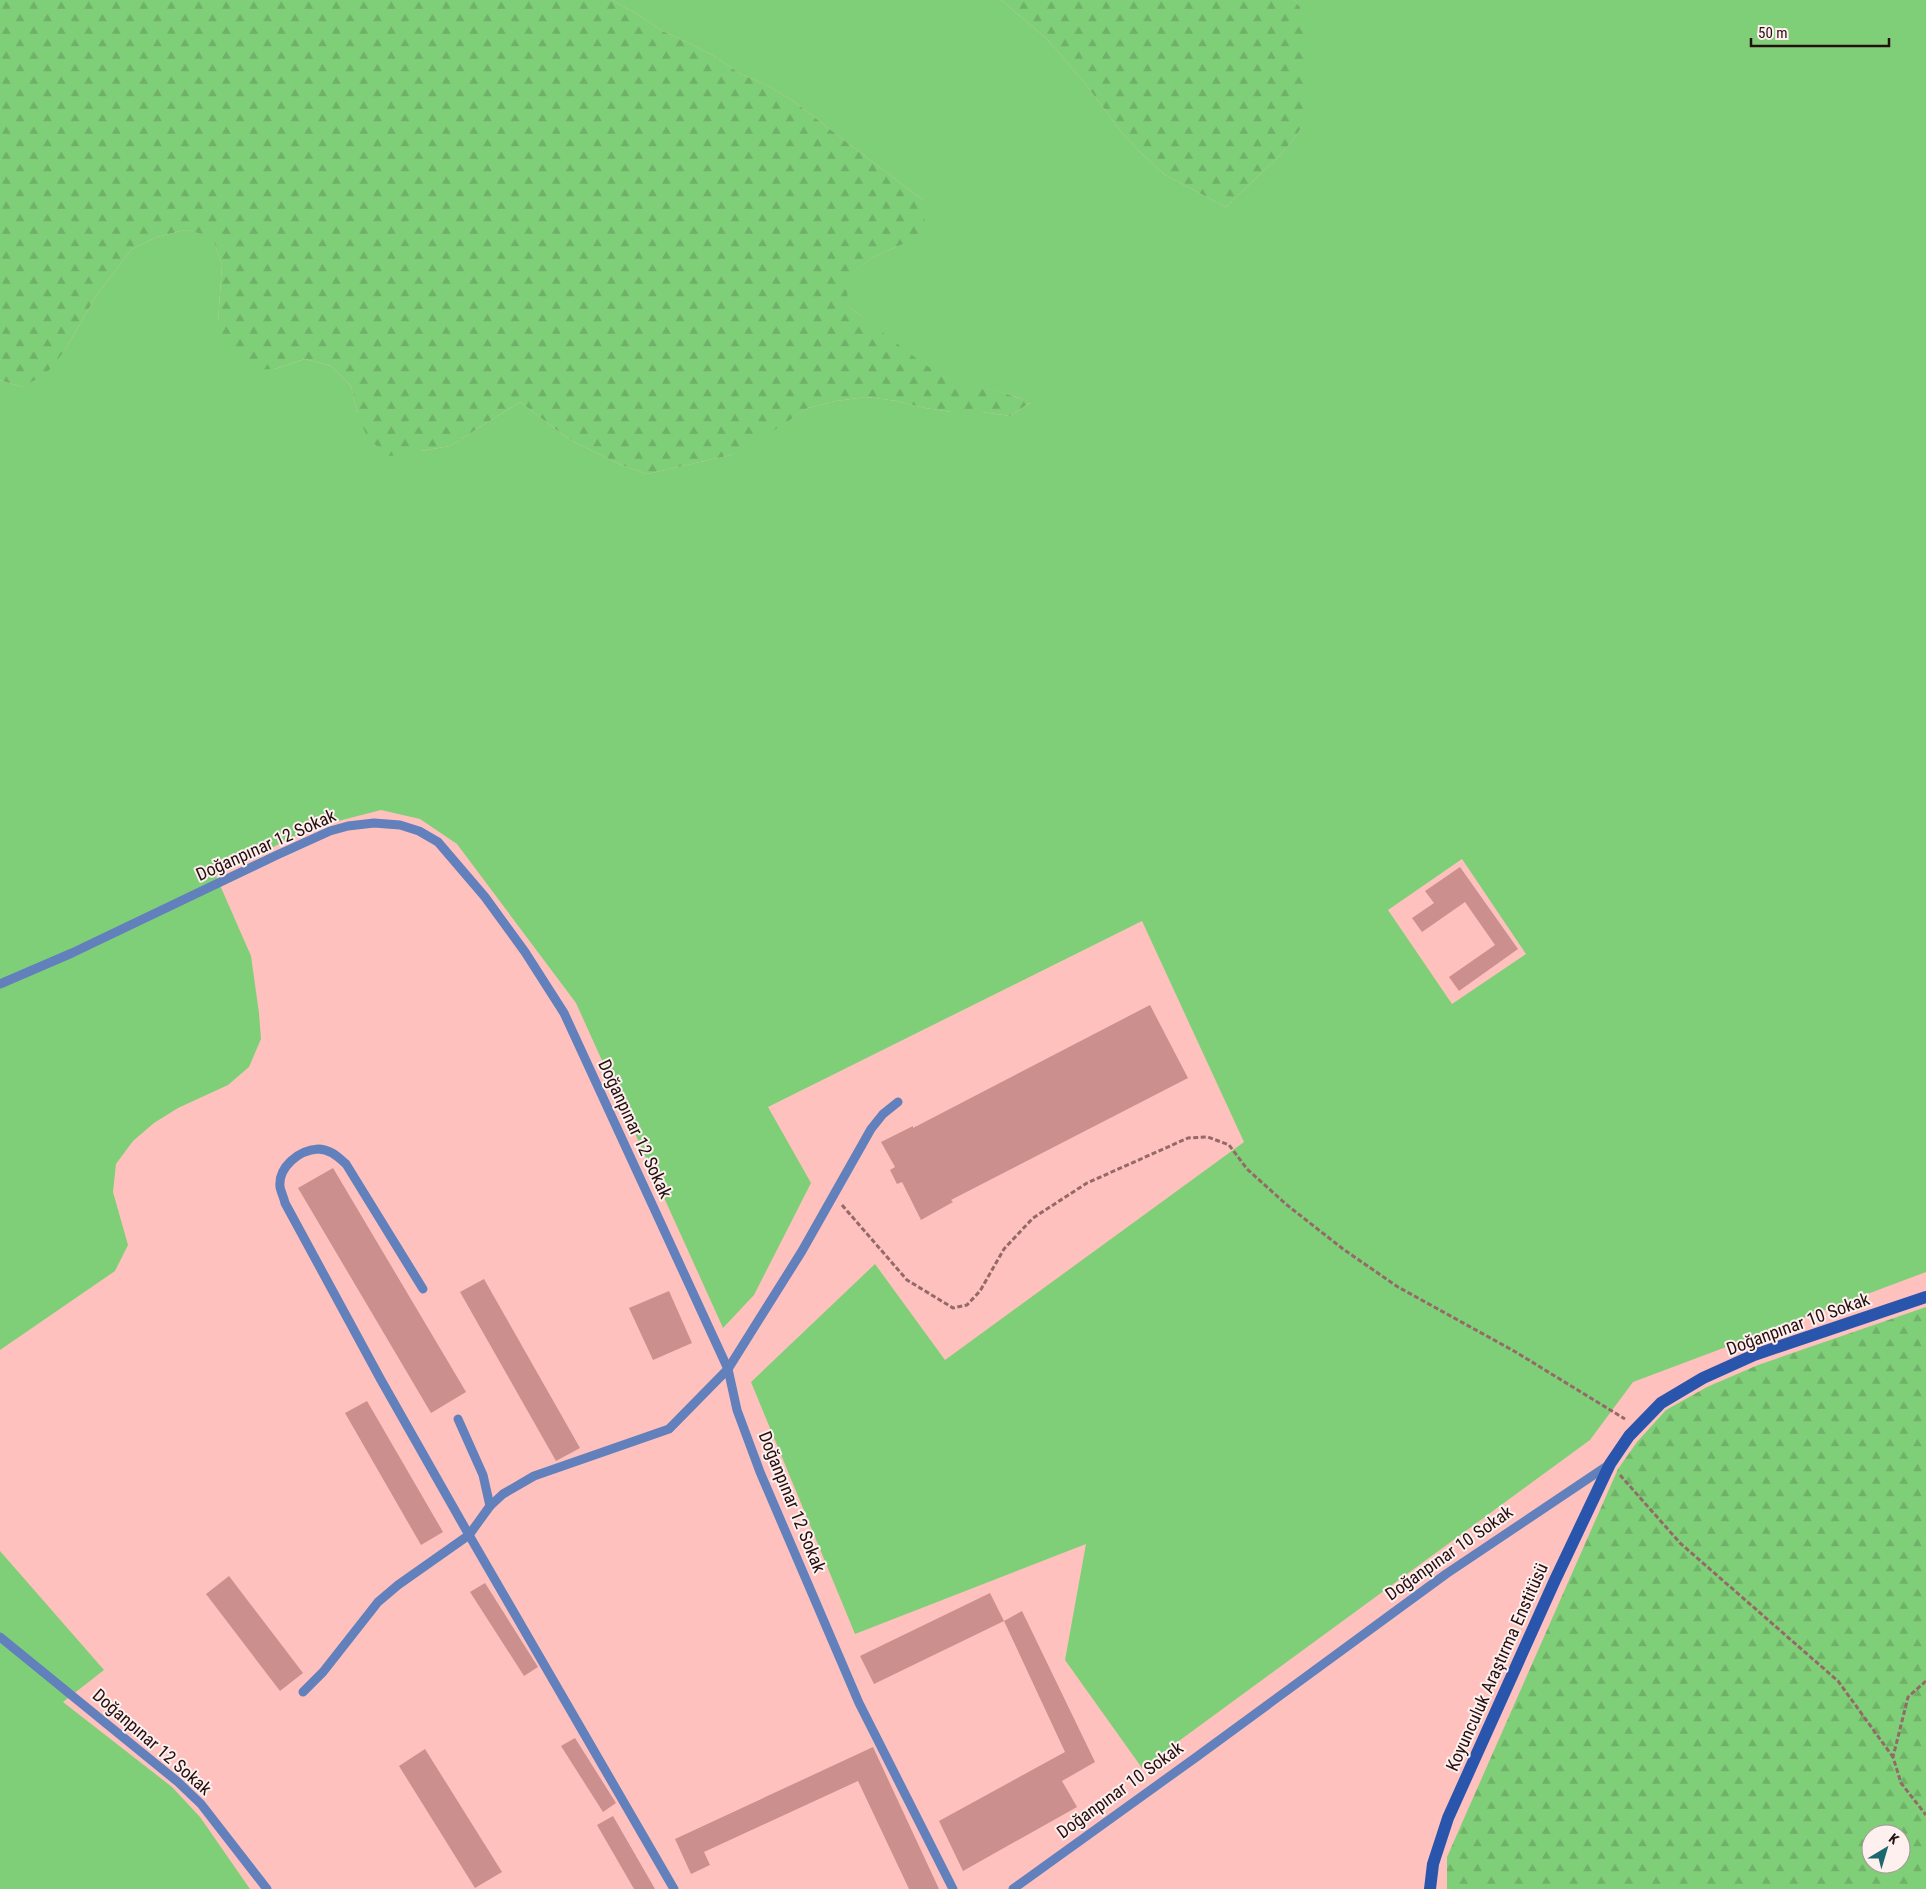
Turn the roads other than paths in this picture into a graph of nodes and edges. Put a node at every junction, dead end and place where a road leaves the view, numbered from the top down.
1 (0, 984) edge
2 (898, 1102) dead end
3 (423, 1290) dead end
4 (1926, 1297) edge
5 (728, 1369) junction
6 (458, 1419) dead end
7 (1610, 1464) junction
8 (490, 1506) junction
9 (469, 1535) junction
10 (0, 1636) edge
11 (303, 1692) dead end
12 (267, 1889) edge
13 (674, 1889) edge
14 (953, 1889) edge
15 (1013, 1889) edge
16 (1430, 1889) edge

1 - 5 lane, Doğanpınar 12 Sokak
2 - 5 lane
3 - 9 lane
4 - 7 street, Doğanpınar 10 Sokak
5 - 8 lane
5 - 14 lane, Doğanpınar 12 Sokak
6 - 8 lane
7 - 15 lane, Doğanpınar 10 Sokak
7 - 16 street, Koyunculuk Araştırma Enstitüsü
8 - 9 lane
9 - 11 lane
9 - 13 lane
10 - 12 lane, Doğanpınar 12 Sokak

